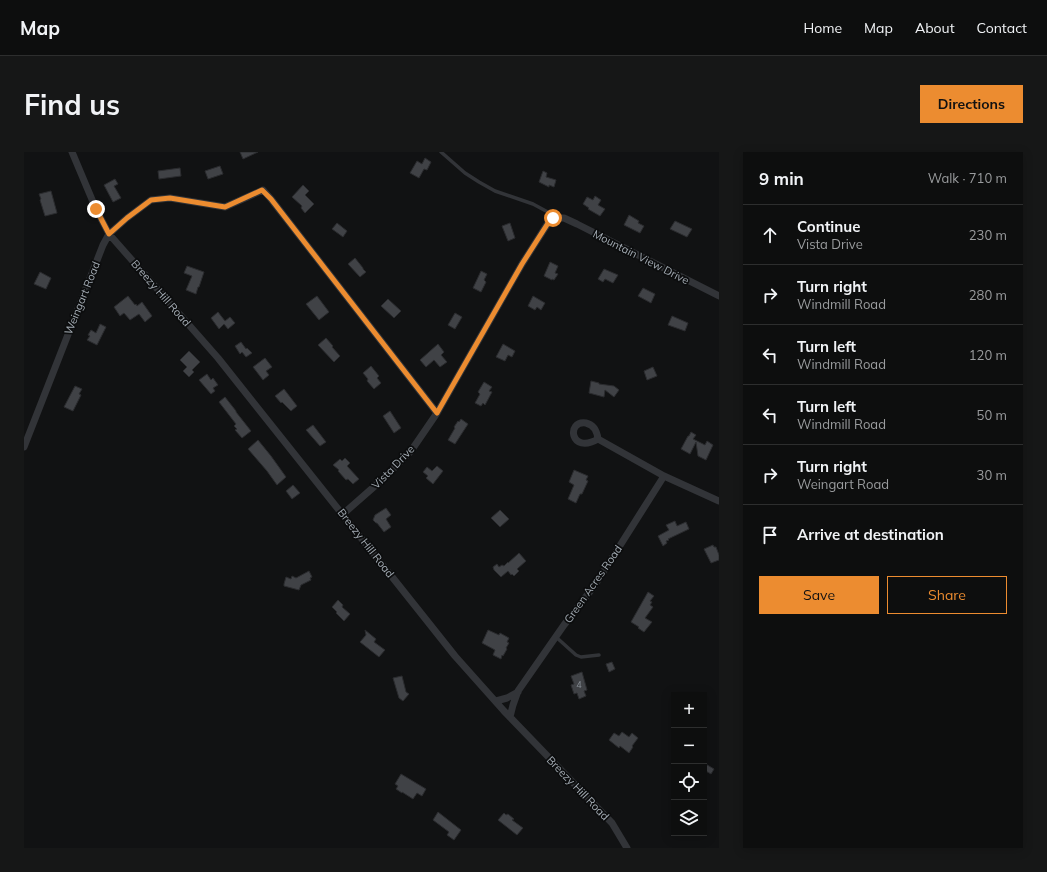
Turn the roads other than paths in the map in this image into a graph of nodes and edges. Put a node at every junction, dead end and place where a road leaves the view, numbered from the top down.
1 (72, 152) edge
2 (440, 152) edge
3 (561, 218) junction
4 (109, 234) junction
5 (719, 296) edge
6 (437, 413) junction
7 (598, 439) dead end
8 (24, 447) edge
9 (664, 476) junction
10 (719, 501) edge
11 (343, 514) junction
12 (556, 637) junction
13 (599, 655) dead end
14 (518, 691) junction
15 (496, 701) junction
16 (510, 717) junction
17 (626, 848) edge

1 - 4 street
2 - 3 lane
3 - 5 street, Mountain View Drive
3 - 6 street, Vista Drive
4 - 6 street
4 - 8 street, Weingart Road
4 - 11 street, Breezy Hill Road
6 - 11 street, Vista Drive
7 - 9 street
9 - 10 street
9 - 12 street, Green Acres Road
11 - 15 street, Breezy Hill Road
12 - 13 lane
12 - 14 street, Green Acres Road
14 - 15 street, Green Acres Road
14 - 16 street, Green Acres Road
15 - 16 street, Breezy Hill Road
16 - 17 street, Breezy Hill Road

